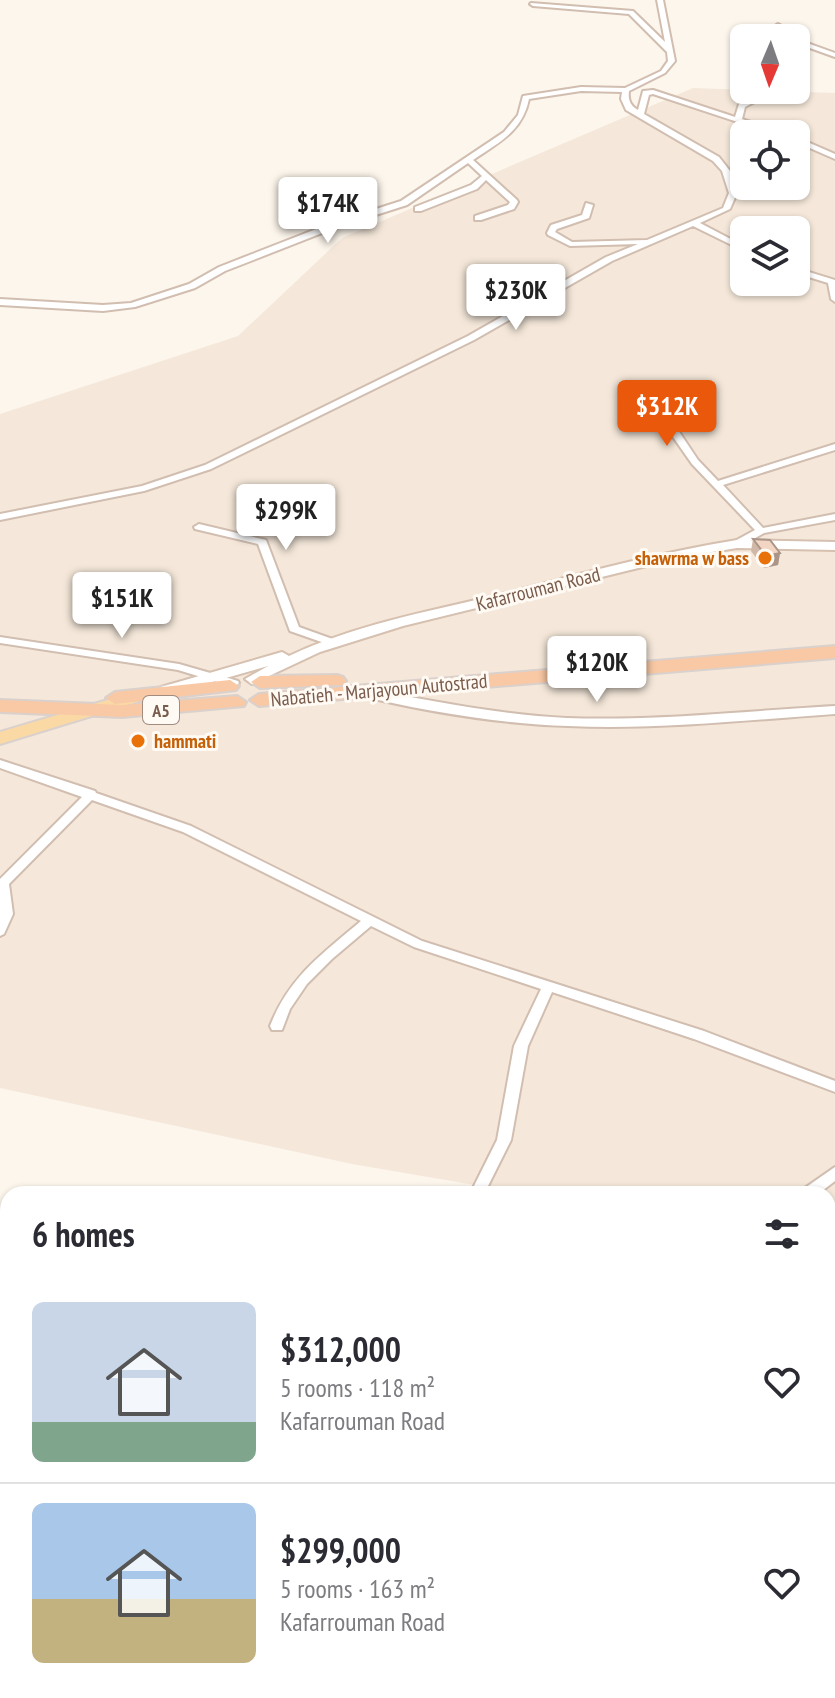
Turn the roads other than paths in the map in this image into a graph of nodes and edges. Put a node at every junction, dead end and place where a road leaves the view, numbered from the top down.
1 (660, 0) edge
2 (533, 4) dead end
3 (810, 45) edge
4 (671, 52) junction
5 (835, 55) edge
6 (626, 90) junction
7 (746, 104) edge
8 (640, 115) junction
9 (738, 120) joint
10 (810, 145) edge
11 (835, 157) edge
12 (469, 160) junction
13 (486, 176) junction
14 (589, 205) dead end
15 (418, 209) dead end
16 (478, 218) dead end
17 (693, 223) junction
18 (649, 241) junction
19 (730, 242) edge
20 (810, 275) edge
21 (834, 283) edge
22 (835, 299) edge
23 (0, 302) edge
24 (650, 385) dead end
25 (835, 447) edge
26 (717, 484) junction
27 (0, 517) edge
28 (835, 517) edge
29 (199, 527) dead end
30 (761, 531) junction
31 (737, 544) junction
32 (835, 546) edge
33 (0, 640) edge
34 (835, 642) edge
35 (334, 643) junction
36 (315, 649) junction
37 (835, 652) edge
38 (241, 687) junction
39 (358, 692) junction
40 (0, 693) edge
41 (131, 698) junction
42 (0, 706) edge
43 (84, 710) junction
44 (835, 710) edge
45 (0, 738) edge
46 (0, 764) edge
47 (91, 794) junction
48 (368, 922) junction
49 (0, 931) edge
50 (549, 985) junction
51 (277, 1026) dead end
52 (835, 1087) edge
53 (835, 1173) edge
54 (481, 1186) edge
55 (818, 1186) edge

1 - 4 street
2 - 4 street
3 - 5 street
4 - 6 street
6 - 8 street
6 - 12 street
7 - 9 street
8 - 9 street
8 - 17 street
10 - 11 street
12 - 13 street
12 - 23 street
13 - 15 street
13 - 16 street
14 - 18 street
17 - 18 street
17 - 19 street
18 - 27 street
20 - 21 street
21 - 22 street
24 - 26 street
25 - 26 street
26 - 30 street
28 - 30 street
29 - 35 street
30 - 31 street
31 - 32 main road, Kafarrouman Road
31 - 35 main road, Kafarrouman Road
33 - 38 street
34 - 38 highway, Nabatieh - Marjayoun Autostrad / A5
35 - 36 main road, Kafarrouman Road
36 - 38 main road
36 - 38 main road, Kafarrouman Road
37 - 39 highway, Nabatieh - Marjayoun Autostrad / A5
38 - 39 highway, Nabatieh - Marjayoun Autostrad / A5
38 - 41 highway, Nabatieh - Marjayoun Autostrad / A5
38 - 43 highway, Nabatieh - Marjayoun Autostrad / A5
39 - 44 street
40 - 41 highway, Nabatieh - Marjayoun Autostrad / A5
41 - 43 main road
42 - 43 highway, Nabatieh - Marjayoun Autostrad / A5
43 - 45 main road
46 - 47 street
47 - 48 street
47 - 49 street
48 - 50 street
48 - 51 street
50 - 52 street
50 - 54 street
53 - 55 street

